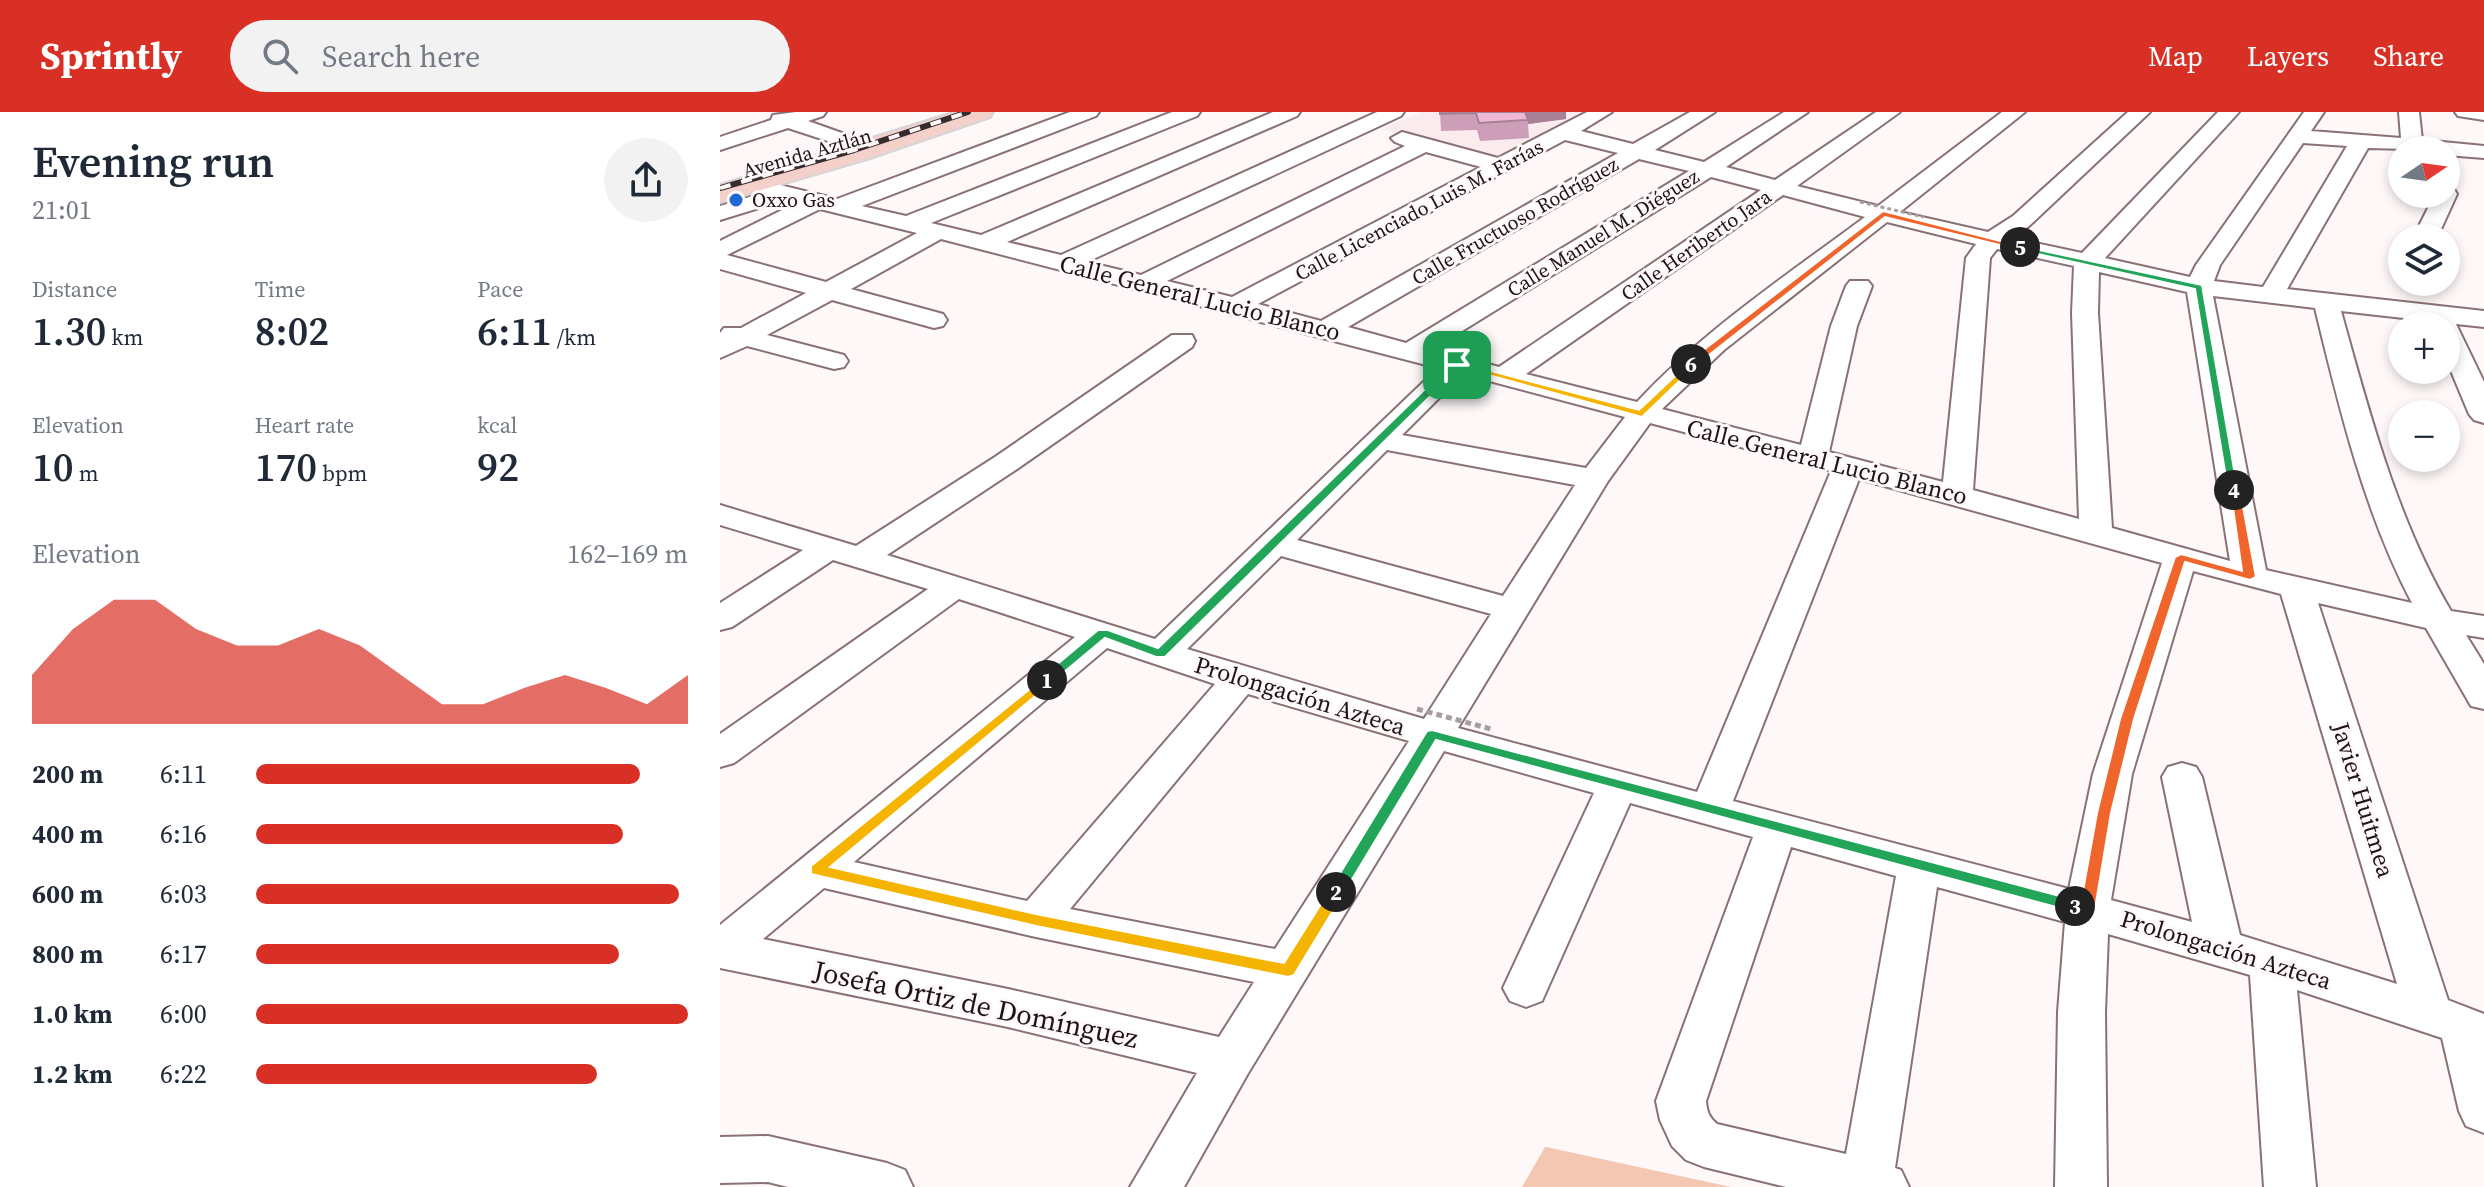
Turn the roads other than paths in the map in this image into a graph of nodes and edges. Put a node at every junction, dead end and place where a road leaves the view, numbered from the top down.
1 (759, 112) edge
2 (816, 112) edge
3 (940, 112) edge
4 (981, 112) edge
5 (1089, 112) edge
6 (1190, 112) edge
7 (1290, 112) edge
8 (1394, 112) edge
9 (1602, 112) edge
10 (1705, 112) edge
11 (1798, 112) edge
12 (1890, 112) edge
13 (2015, 112) edge
14 (2140, 112) edge
15 (2229, 112) edge
16 (2314, 112) edge
17 (2409, 112) edge
18 (2465, 112) edge
19 (2484, 114) edge
20 (787, 121) junction
21 (1361, 127) junction
22 (1564, 133) junction
23 (2299, 136) junction
24 (2411, 136) edge
25 (849, 142) junction
26 (2360, 143) junction
27 (720, 144) edge
28 (1423, 145) junction
29 (2388, 145) edge
30 (1638, 151) junction
31 (2476, 151) edge
32 (1501, 166) junction
33 (1708, 168) junction
34 (2460, 174) edge
35 (1779, 187) junction
36 (745, 192) edge
37 (825, 206) junction
38 (1872, 208) junction
39 (720, 213) edge
40 (905, 225) junction
41 (937, 232) junction
42 (1991, 241) junction
43 (983, 243) junction
44 (720, 250) edge
45 (720, 261) edge
46 (1064, 263) junction
47 (2087, 263) junction
48 (1144, 283) junction
49 (1859, 286) dead end
50 (2199, 287) junction
51 (830, 291) junction
52 (2270, 296) junction
53 (2398, 296) edge
54 (2326, 302) junction
55 (1235, 306) junction
56 (2392, 310) junction
57 (2400, 312) edge
58 (2484, 319) edge
59 (934, 320) dead end
60 (2460, 321) edge
61 (1324, 330) junction
62 (732, 334) edge
63 (1182, 341) dead end
64 (720, 350) edge
65 (1408, 353) junction
66 (2460, 359) edge
67 (834, 361) dead end
68 (1457, 365) junction
69 (1502, 377) junction
70 (1642, 414) junction
71 (2484, 414) edge
72 (1380, 440) junction
73 (1813, 457) junction
74 (1848, 467) junction
75 (1594, 479) junction
76 (1957, 495) junction
77 (720, 515) edge
78 (2096, 533) junction
79 (1275, 544) junction
80 (845, 553) junction
81 (2181, 557) junction
82 (2250, 577) junction
83 (955, 586) junction
84 (2296, 588) junction
85 (1512, 609) junction
86 (720, 619) edge
87 (2439, 620) junction
88 (2484, 627) edge
89 (1103, 633) junction
90 (1161, 654) junction
91 (1240, 679) junction
92 (2484, 697) edge
93 (1425, 722) junction
94 (720, 753) edge
95 (2182, 777) dead end
96 (1618, 784) junction
97 (1710, 808) junction
98 (1778, 826) junction
99 (1919, 866) junction
100 (817, 870) junction
101 (2087, 909) junction
102 (1036, 920) junction
103 (2220, 947) junction
104 (721, 950) edge
105 (2272, 963) junction
106 (1288, 970) junction
107 (1526, 988) dead end
108 (2458, 1024) edge
109 (1230, 1060) junction
110 (2484, 1111) edge
111 (720, 1160) edge
112 (720, 1170) edge
113 (1875, 1185) edge
114 (748, 1187) edge
115 (887, 1187) edge
116 (1156, 1187) edge
117 (2081, 1187) edge
118 (2290, 1187) edge

1 - 20 street
2 - 20 street
3 - 25 main road, Avenida Aztlán
4 - 36 main road, Avenida Aztlán
5 - 37 street
6 - 40 street
7 - 43 street
8 - 21 street
9 - 22 street, Calle Licenciado Luis M. Farías
10 - 30 street, Calle Fructuoso Rodríguez
11 - 33 street, Calle Manuel M. Diéguez
12 - 35 street, Calle Heriberto Jara
13 - 38 street
14 - 42 street
15 - 47 street
16 - 23 street
17 - 24 street
18 - 19 street
20 - 25 street
20 - 27 street
21 - 28 street
21 - 46 street
22 - 30 street
22 - 32 street, Calle Licenciado Luis M. Farías
23 - 26 street
23 - 50 street
25 - 36 main road, Avenida Aztlán
26 - 29 street
26 - 52 street
28 - 32 street
28 - 48 street
30 - 33 street
30 - 61 street, Calle Fructuoso Rodríguez
31 - 34 street
32 - 55 street, Calle Licenciado Luis M. Farías
33 - 35 street
33 - 65 street, Calle Manuel M. Diéguez
35 - 38 street
35 - 69 street, Calle Heriberto Jara
36 - 37 street, Calle General Lucio Blanco
36 - 39 street
37 - 40 street, Calle General Lucio Blanco
37 - 44 street
38 - 42 street
38 - 70 street
40 - 41 street, Calle General Lucio Blanco
41 - 43 street, Calle General Lucio Blanco
41 - 51 street
42 - 47 street
42 - 76 street
43 - 46 street, Calle General Lucio Blanco
45 - 51 street
46 - 48 street, Calle General Lucio Blanco
47 - 50 street
47 - 78 street
48 - 55 street, Calle General Lucio Blanco
49 - 73 street
50 - 52 street
50 - 82 street
51 - 59 street
51 - 62 street
52 - 54 street
53 - 56 street
54 - 56 street
54 - 87 street
55 - 61 street, Calle General Lucio Blanco
56 - 57 street
58 - 60 street
61 - 65 street, Calle General Lucio Blanco
62 - 64 street
62 - 67 street
63 - 80 street
65 - 68 street, Calle General Lucio Blanco
66 - 71 street
68 - 69 street, Calle General Lucio Blanco
68 - 72 street
69 - 70 street, Calle General Lucio Blanco
70 - 73 street, Calle General Lucio Blanco
70 - 75 street
72 - 75 street
72 - 79 street
73 - 74 street, Calle General Lucio Blanco
74 - 76 street, Calle General Lucio Blanco
74 - 97 street
75 - 85 street
76 - 78 street, Calle General Lucio Blanco
77 - 80 street, Prolongación Azteca
78 - 81 street, Calle General Lucio Blanco
79 - 85 street
79 - 90 street
80 - 83 street, Prolongación Azteca
80 - 86 street
81 - 82 street, Calle General Lucio Blanco
81 - 101 street
82 - 84 street, Calle General Lucio Blanco
83 - 89 street, Prolongación Azteca
83 - 94 street
84 - 87 street, Calle General Lucio Blanco
84 - 108 street, Javier Huitmea
85 - 93 street
87 - 88 street, Calle General Lucio Blanco
87 - 92 street
89 - 90 street, Prolongación Azteca
89 - 100 street
90 - 91 street, Prolongación Azteca
91 - 93 street, Prolongación Azteca
91 - 102 street
93 - 96 street, Prolongación Azteca
93 - 106 street
95 - 103 street
96 - 97 street, Prolongación Azteca
96 - 107 street
97 - 98 street, Prolongación Azteca
98 - 99 street, Prolongación Azteca
98 - 113 street
99 - 101 street, Prolongación Azteca
99 - 113 street
100 - 102 street
100 - 104 street
101 - 103 street, Prolongación Azteca
101 - 117 street
102 - 106 street
103 - 105 street, Prolongación Azteca
104 - 109 street, Josefa Ortiz de Domínguez
105 - 108 street, Prolongación Azteca
105 - 118 street
106 - 109 street
108 - 110 street, Javier Huitmea
109 - 116 street
111 - 115 street
112 - 114 street

